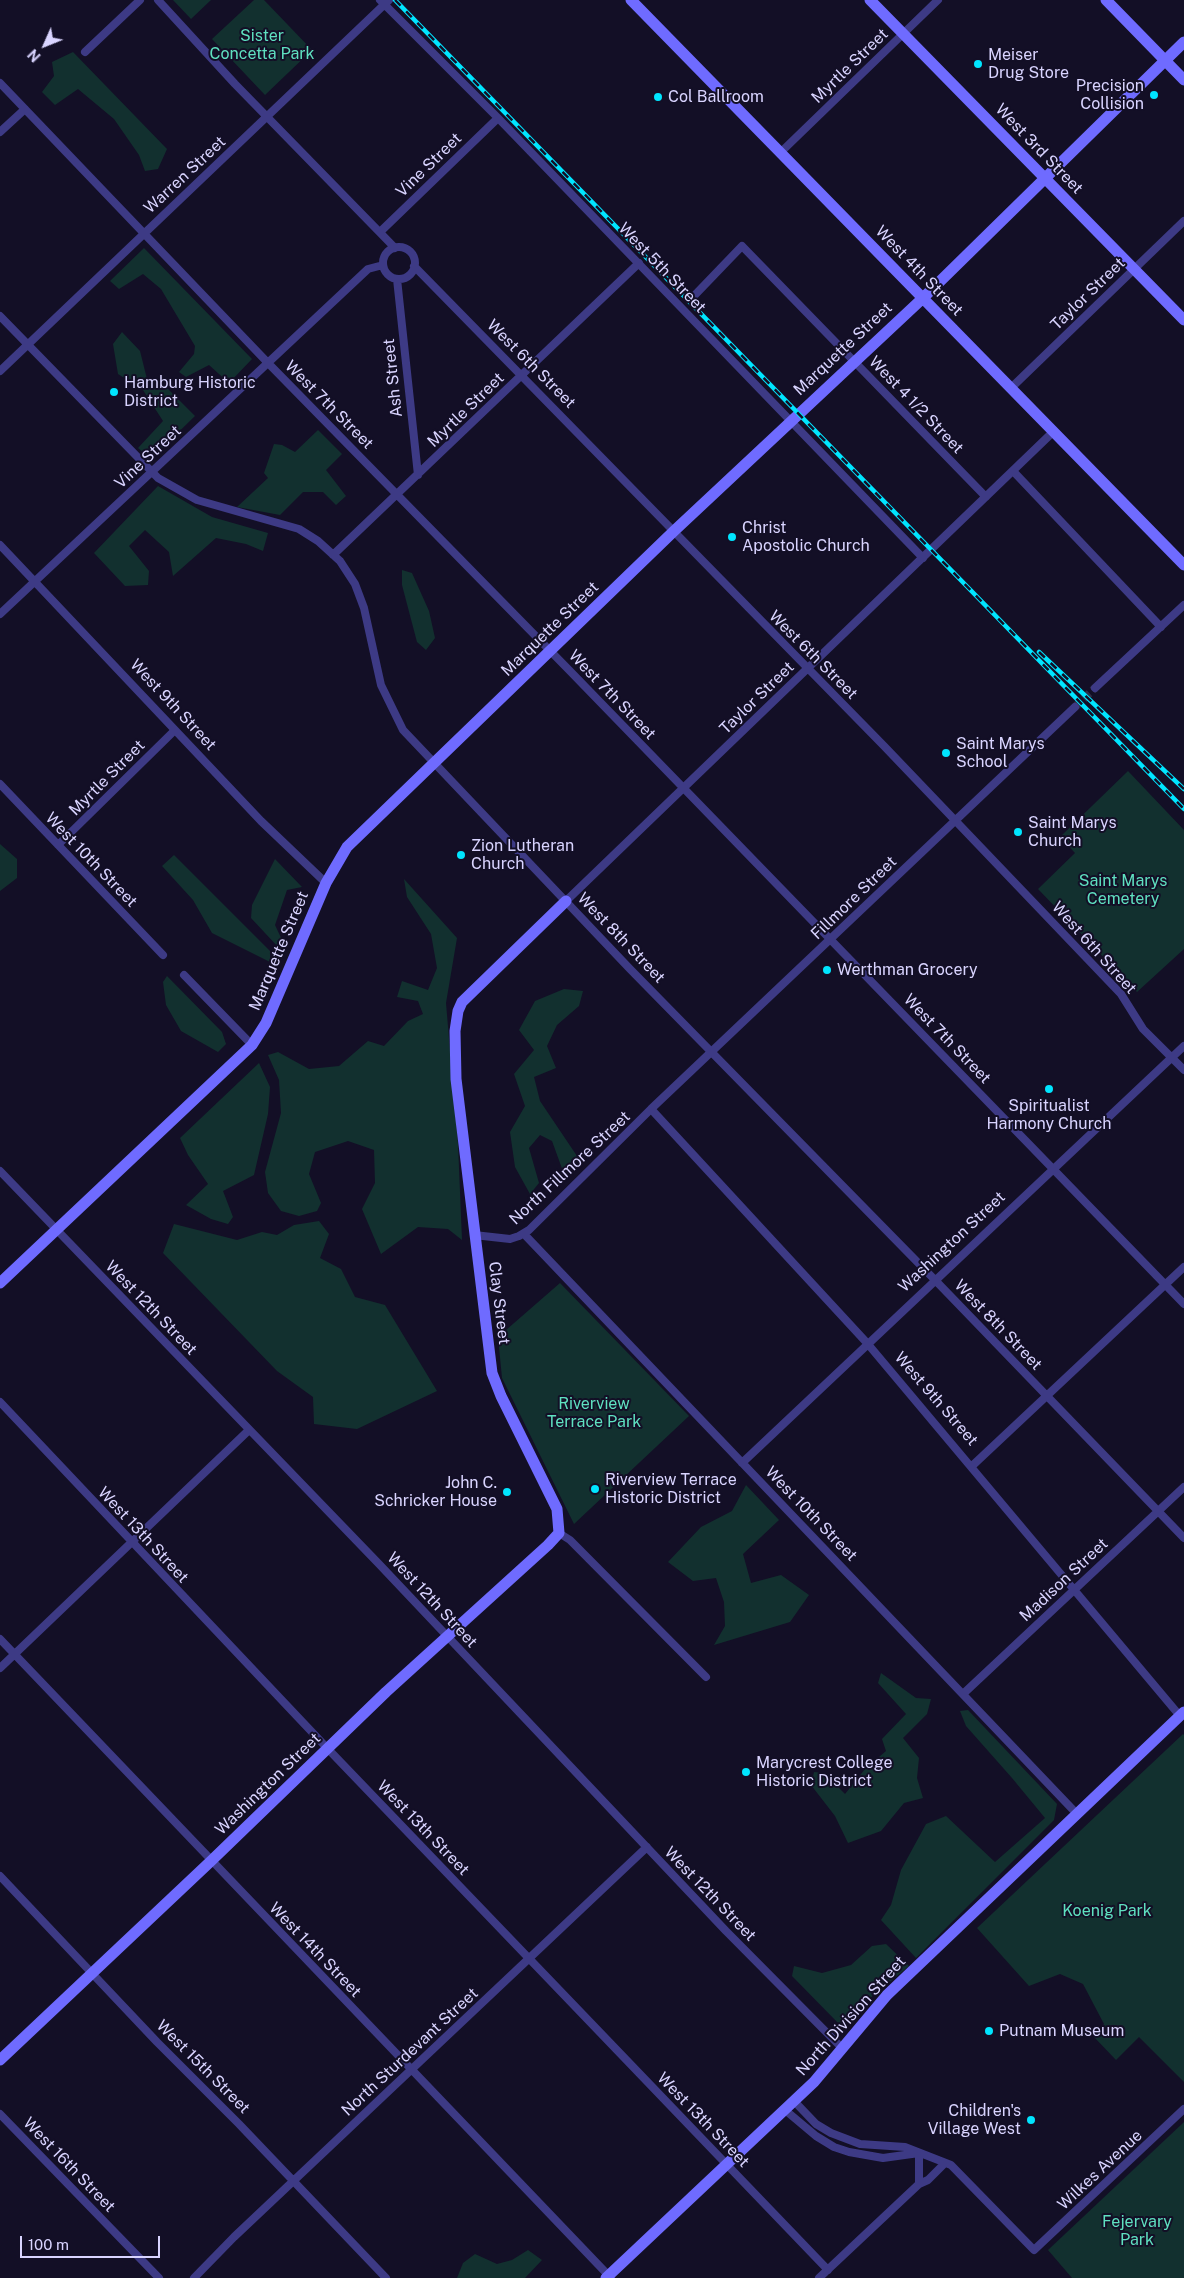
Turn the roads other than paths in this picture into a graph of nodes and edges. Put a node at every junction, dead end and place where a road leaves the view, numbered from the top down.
1 (140, 0) edge
2 (158, 0) edge
3 (631, 0) edge
4 (870, 0) edge
5 (938, 0) edge
6 (1106, 0) edge
7 (384, 2) edge
8 (903, 34) junction
9 (1184, 42) edge
10 (84, 52) dead end
11 (1165, 60) junction
12 (1184, 80) edge
13 (0, 83) edge
14 (25, 109) junction
15 (267, 116) junction
16 (498, 118) junction
17 (0, 132) edge
18 (781, 152) junction
19 (1045, 178) junction
20 (1184, 221) edge
21 (144, 232) junction
22 (380, 232) junction
23 (395, 248) junction
24 (638, 264) junction
25 (383, 265) junction
26 (414, 266) junction
27 (1135, 269) junction
28 (397, 279) junction
29 (692, 298) dead end
30 (923, 298) junction
31 (0, 316) edge
32 (1184, 320) edge
33 (28, 345) junction
34 (854, 361) junction
35 (268, 363) junction
36 (0, 371) edge
37 (523, 375) junction
38 (1011, 388) junction
39 (791, 421) junction
40 (1054, 431) junction
41 (152, 472) junction
42 (1013, 472) junction
43 (418, 475) junction
44 (397, 495) junction
45 (986, 497) junction
46 (674, 531) junction
47 (0, 545) edge
48 (333, 555) junction
49 (923, 558) junction
50 (1184, 565) edge
51 (34, 581) junction
52 (1184, 605) edge
53 (0, 614) edge
54 (1161, 626) junction
55 (550, 651) junction
56 (808, 669) junction
57 (1095, 688) tunnel mouth
58 (1075, 707) tunnel mouth
59 (175, 730) junction
60 (434, 763) junction
61 (0, 784) edge
62 (684, 788) junction
63 (955, 820) junction
64 (58, 845) junction
65 (326, 883) junction
66 (566, 901) junction
67 (832, 939) junction
68 (162, 955) dead end
69 (184, 975) dead end
70 (252, 1045) junction
71 (1184, 1046) edge
72 (711, 1052) junction
73 (1172, 1058) junction
74 (1184, 1070) edge
75 (651, 1109) junction
76 (1054, 1170) junction
77 (0, 1171) edge
78 (57, 1229) junction
79 (524, 1234) junction
80 (474, 1235) junction
81 (1184, 1267) edge
82 (935, 1280) junction
83 (0, 1283) edge
84 (1165, 1285) junction
85 (1184, 1304) edge
86 (867, 1343) junction
87 (1047, 1395) junction
88 (0, 1402) edge
89 (250, 1430) junction
90 (742, 1463) junction
91 (972, 1466) junction
92 (1184, 1487) edge
93 (1158, 1511) junction
94 (559, 1533) junction
95 (1184, 1538) edge
96 (132, 1543) junction
97 (1074, 1589) junction
98 (446, 1636) junction
99 (0, 1639) edge
100 (15, 1654) junction
101 (0, 1668) edge
102 (706, 1678) dead end
103 (963, 1694) junction
104 (1183, 1716) edge
105 (328, 1749) junction
106 (1077, 1814) junction
107 (647, 1848) junction
108 (211, 1861) junction
109 (0, 1876) edge
110 (529, 1959) junction
111 (92, 1973) junction
112 (842, 2049) junction
113 (0, 2060) edge
114 (411, 2070) junction
115 (795, 2102) junction
116 (1184, 2109) edge
117 (786, 2110) junction
118 (0, 2114) edge
119 (919, 2153) junction
120 (945, 2163) junction
121 (726, 2164) junction
122 (294, 2181) junction
123 (919, 2184) junction
124 (828, 2270) junction
125 (609, 2277) edge
126 (159, 2278) edge
127 (194, 2278) edge
128 (386, 2278) edge
129 (819, 2278) edge

1 - 10 street
2 - 15 street
3 - 18 street, West 4th Street
4 - 8 street, West 3rd Street
5 - 8 street, Myrtle Street
6 - 11 street
7 - 15 street, Warren Street
7 - 16 street, West 5th Street
8 - 18 street, Myrtle Street
8 - 19 street, West 3rd Street
9 - 11 street, Marquette Street
11 - 12 street
11 - 19 street, Marquette Street
13 - 14 street, West 7th Street
14 - 17 street
14 - 21 street, West 7th Street
15 - 21 street, Warren Street
15 - 22 street
16 - 22 street, Vine Street
16 - 24 street, West 5th Street
18 - 30 street, West 4th Street
19 - 27 street, West 3rd Street
19 - 30 street, Marquette Street
20 - 27 street, Taylor Street
21 - 33 street, Warren Street
21 - 35 street, West 7th Street
22 - 23 street
23 - 25 street
23 - 26 street
24 - 37 street, Myrtle Street
24 - 39 street, West 5th Street
25 - 28 street
25 - 35 street, Vine Street
26 - 28 street
26 - 37 street, West 6th Street
27 - 32 street, West 3rd Street
27 - 38 street, Taylor Street
28 - 43 street, Ash Street
29 - 34 street, West 4 1/2 Street
30 - 34 street, Marquette Street
30 - 38 street, West 4th Street
31 - 33 street, West 8th Street
33 - 36 street, Warren Street
33 - 41 street, West 8th Street
34 - 39 street, Marquette Street
34 - 45 street, West 4 1/2 Street
35 - 41 street, Vine Street
35 - 44 street, West 7th Street
37 - 43 street, Myrtle Street
37 - 46 street, West 6th Street
38 - 40 street, West 4th Street
39 - 46 street, Marquette Street
39 - 49 street, West 5th Street
40 - 42 street, Taylor Street
40 - 50 street, West 4th Street
41 - 48 street, West 8th Street
41 - 51 street, Vine Street
42 - 45 street, Taylor Street
42 - 54 street
43 - 44 street, Myrtle Street
44 - 48 street, Myrtle Street
44 - 55 street, West 7th Street
45 - 49 street, Taylor Street
46 - 55 street, Marquette Street
46 - 56 street, West 6th Street
47 - 51 street, West 9th Street
48 - 60 street, West 8th Street
49 - 56 street, Taylor Street
51 - 53 street, Vine Street
51 - 59 street, West 9th Street
52 - 54 street
54 - 57 street
55 - 60 street, Marquette Street
55 - 62 street, West 7th Street
56 - 62 street, Taylor Street
56 - 63 street, West 6th Street
58 - 63 street, Fillmore Street
59 - 64 street, Myrtle Street
59 - 65 street, West 9th Street
60 - 65 street, Marquette Street
60 - 66 street, West 8th Street
61 - 64 street, West 10th Street
62 - 66 street, Taylor Street
62 - 67 street, West 7th Street
63 - 67 street, Fillmore Street
63 - 73 street, West 6th Street
64 - 68 street, West 10th Street
65 - 70 street, Marquette Street
66 - 72 street, West 8th Street
66 - 80 street, Clay Street
67 - 72 street, Fillmore Street
67 - 76 street, West 7th Street
69 - 70 street
70 - 78 street, Marquette Street
71 - 73 street, Washington Street
72 - 75 street, Fillmore Street
72 - 82 street, West 8th Street
73 - 74 street, West 6th Street
73 - 76 street, Washington Street
75 - 79 street, North Fillmore Street
75 - 86 street, West 9th Street
76 - 82 street, Washington Street
76 - 84 street, West 7th Street
77 - 78 street, West 12th Street
78 - 83 street, Marquette Street
78 - 89 street, West 12th Street
79 - 80 street, North Fillmore Street
79 - 90 street, West 10th Street
80 - 94 street, Clay Street
81 - 84 street
82 - 86 street, Washington Street
82 - 87 street, West 8th Street
84 - 85 street, West 7th Street
84 - 87 street
86 - 90 street, Washington Street
86 - 91 street, West 9th Street
87 - 91 street
87 - 93 street, West 8th Street
88 - 96 street, West 13th Street
89 - 96 street
89 - 98 street, West 12th Street
90 - 103 street, West 10th Street
91 - 97 street, West 9th Street
92 - 93 street, Madison Street
93 - 95 street, West 8th Street
93 - 97 street, Madison Street
94 - 98 street, Washington Street
94 - 102 street
96 - 100 street
96 - 105 street, West 13th Street
97 - 103 street, Madison Street
97 - 104 street, West 9th Street
98 - 105 street, Washington Street
98 - 107 street, West 12th Street
99 - 100 street, West 14th Street
100 - 101 street
100 - 108 street, West 14th Street
103 - 106 street, West 10th Street
104 - 106 street, North Division Street
105 - 108 street, Washington Street
105 - 110 street, West 13th Street
106 - 112 street, North Division Street
107 - 110 street, North Sturdevant Street
107 - 112 street, West 12th Street
108 - 111 street, Washington Street
108 - 114 street, West 14th Street
109 - 111 street, West 15th Street
110 - 114 street, North Sturdevant Street
110 - 121 street, West 13th Street
111 - 113 street, Washington Street
111 - 122 street, West 15th Street
112 - 115 street, North Division Street
114 - 122 street, North Sturdevant Street
114 - 125 street, West 14th Street
115 - 117 street, North Division Street
115 - 119 street
116 - 120 street, Wilkes Avenue
117 - 119 street
117 - 121 street, North Division Street
118 - 126 street, West 16th Street
119 - 120 street
119 - 123 street
120 - 123 street
121 - 124 street, West 13th Street
121 - 125 street, North Division Street
122 - 127 street, North Sturdevant Street
122 - 128 street, West 15th Street
123 - 124 street
124 - 129 street

